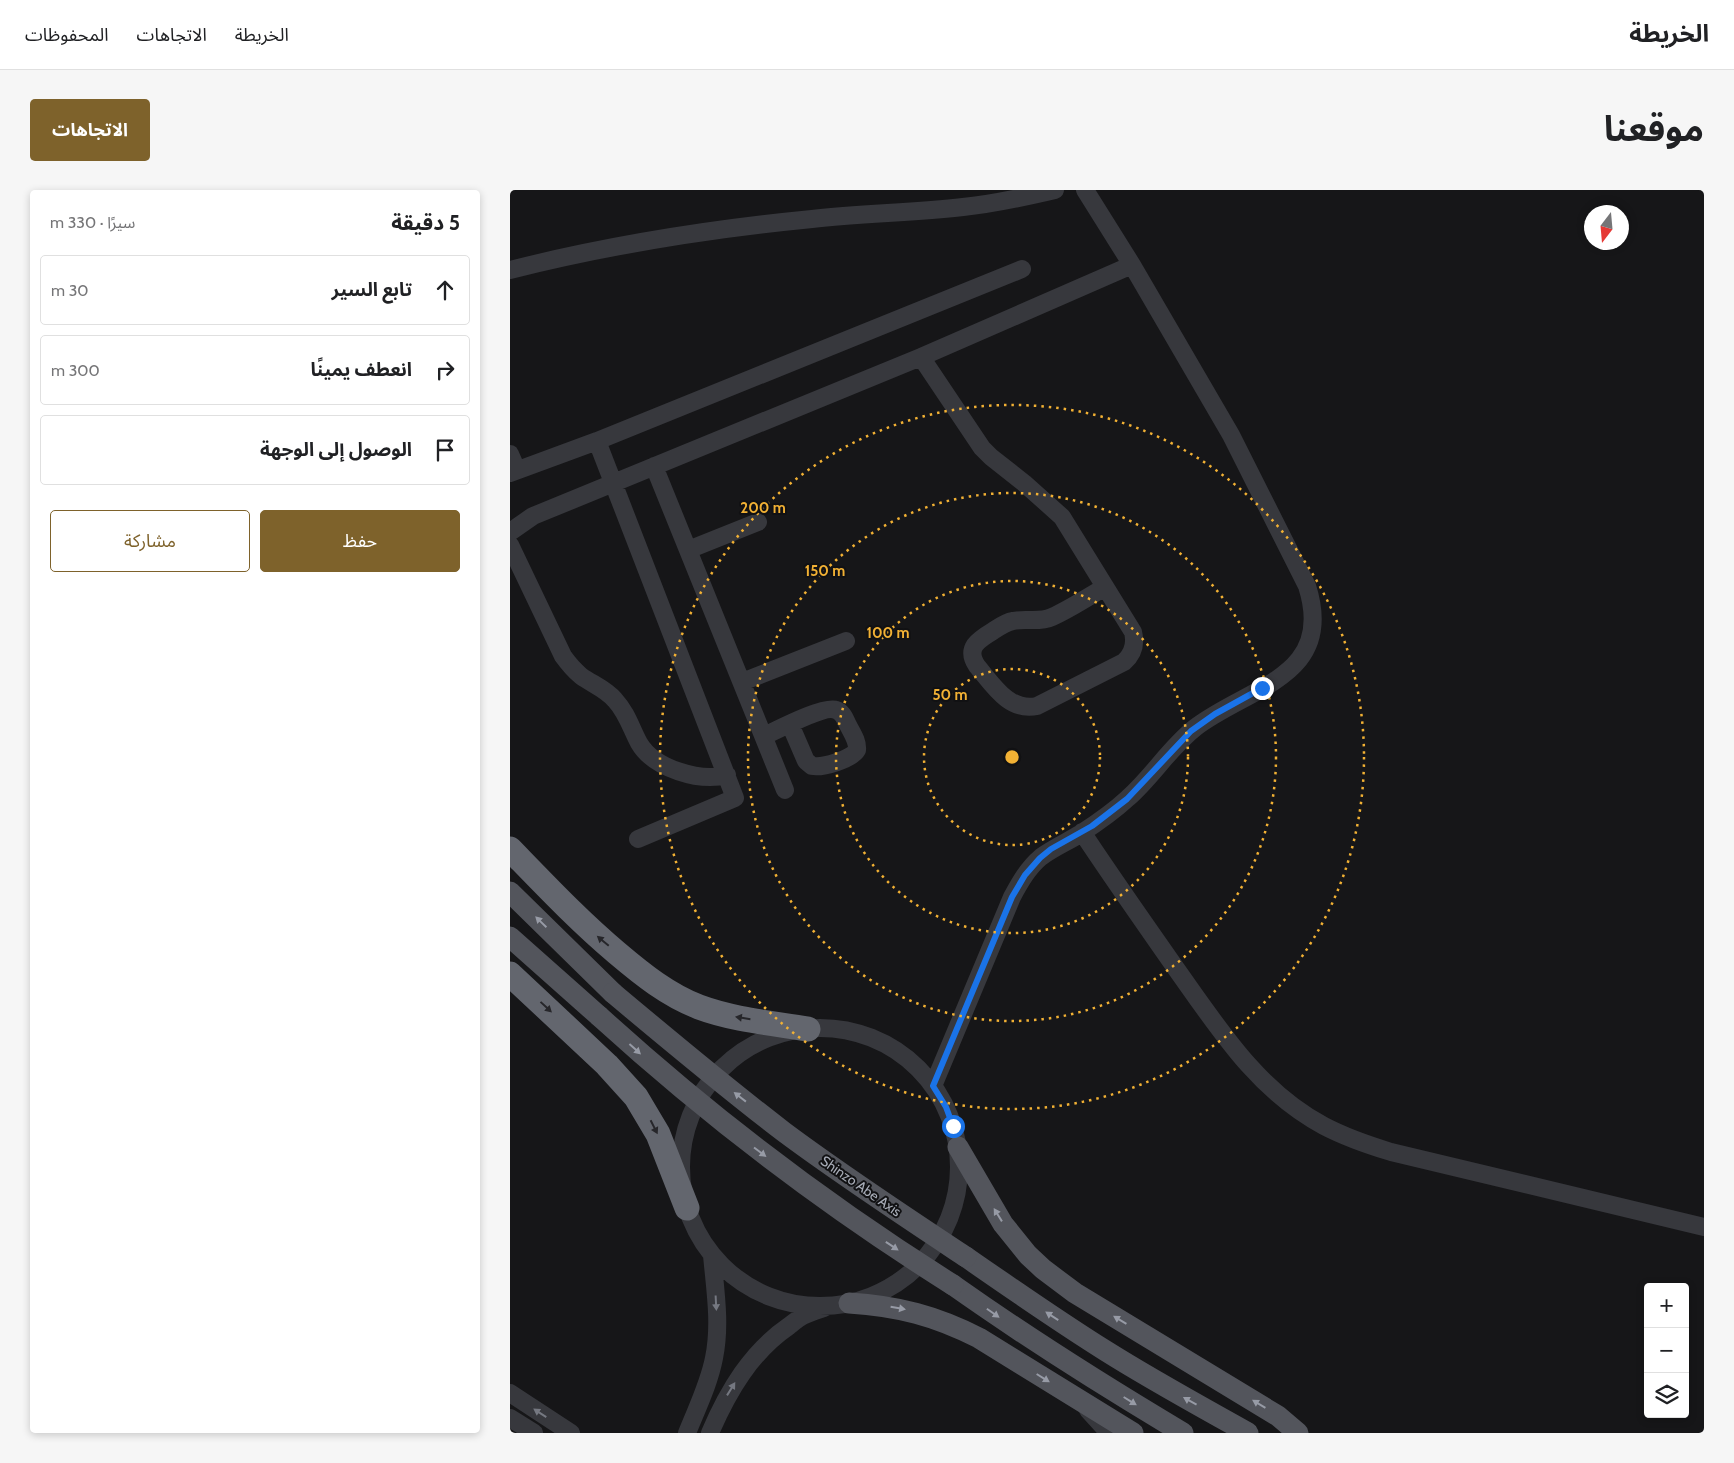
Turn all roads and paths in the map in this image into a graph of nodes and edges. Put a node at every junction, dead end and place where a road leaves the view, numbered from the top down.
1 (1055, 190) edge
2 (1085, 190) edge
3 (1132, 265) junction
4 (1022, 269) dead end
5 (510, 270) edge
6 (922, 357) junction
7 (597, 441) junction
8 (512, 466) edge
9 (654, 466) junction
10 (613, 483) junction
11 (758, 522) dead end
12 (510, 532) edge
13 (510, 545) edge
14 (688, 550) junction
15 (1105, 587) junction
16 (846, 641) dead end
17 (742, 682) junction
18 (790, 724) dead end
19 (764, 736) junction
20 (728, 775) junction
21 (785, 790) dead end
22 (1082, 832) junction
23 (638, 839) dead end
24 (510, 849) edge
25 (510, 892) edge
26 (510, 937) edge
27 (510, 974) edge
28 (808, 1029) junction
29 (933, 1086) junction
30 (958, 1147) junction
31 (687, 1208) junction
32 (1704, 1227) edge
33 (712, 1255) junction
34 (841, 1304) junction
35 (510, 1393) edge
36 (1081, 1402) junction
37 (510, 1418) edge
38 (534, 1433) edge
39 (571, 1433) edge
40 (687, 1433) edge
41 (710, 1433) edge
42 (1109, 1433) edge
43 (1133, 1433) edge
44 (1183, 1433) edge
45 (1248, 1433) edge
46 (1298, 1433) edge

1 - 5 street
2 - 3 street
3 - 6 street
3 - 22 street
4 - 7 street
6 - 9 street
6 - 15 street
7 - 8 street
7 - 10 street
9 - 10 street
9 - 14 street
10 - 12 street
10 - 20 street
11 - 14 street
13 - 20 street
14 - 17 street
15 - 15 street
16 - 17 street
17 - 19 street
18 - 19 street
19 - 21 street
20 - 23 street
22 - 29 street
22 - 32 street
28 -> 24 highway
45 -> 25 main road, Shinzo Abe Axis, bridge
26 -> 44 main road, bridge
27 -> 31 highway
28 - 29 street
28 - 31 street
29 - 30 street
30 - 34 street
46 -> 30 main road
31 - 33 street
33 - 34 street
33 -> 40 street
34 -> 36 main road
41 -> 34 street
39 -> 35 street
36 - 42 street
36 - 43 main road
37 - 38 street

